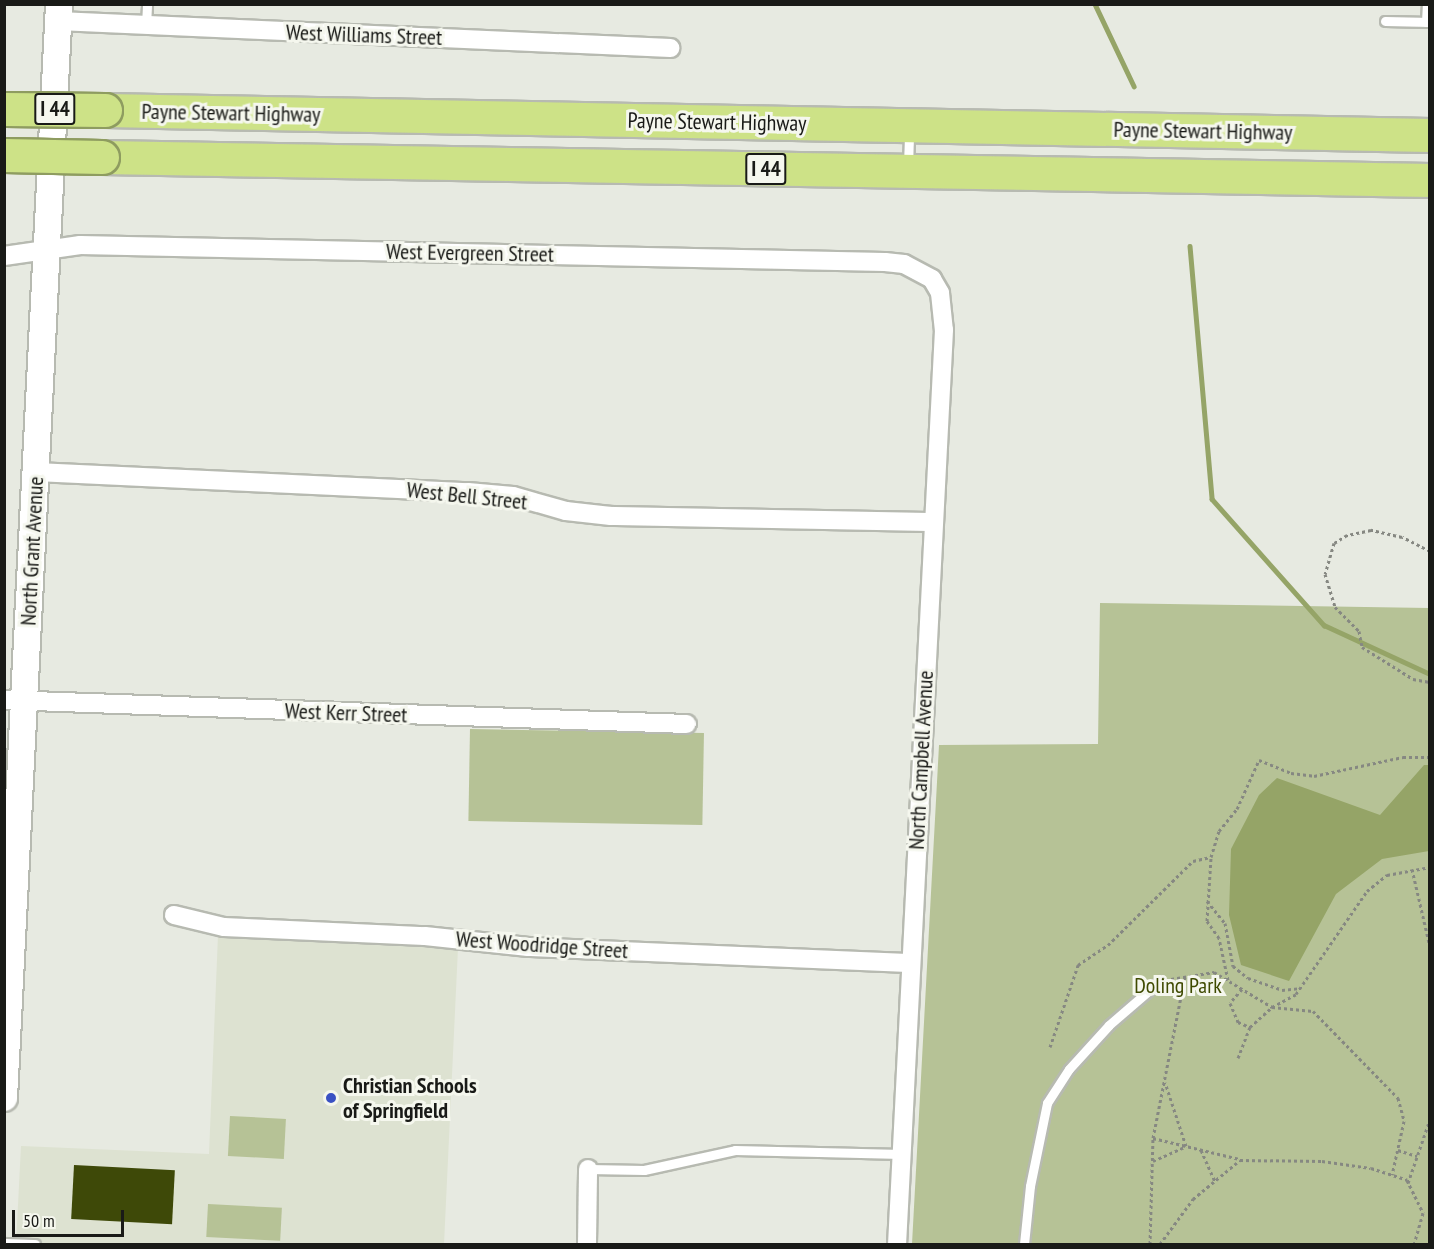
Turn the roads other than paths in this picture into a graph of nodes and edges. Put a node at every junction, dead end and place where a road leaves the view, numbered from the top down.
1 (147, 4) edge
2 (1427, 4) edge
3 (58, 13) edge
4 (1385, 21) dead end
5 (1428, 22) edge
6 (146, 25) junction
7 (670, 48) dead end
8 (5, 109) edge
9 (909, 125) junction
10 (1430, 135) edge
11 (4, 155) edge
12 (908, 171) junction
13 (1430, 180) edge
14 (47, 250) junction
15 (4, 256) edge
16 (932, 279) joint
17 (36, 472) junction
18 (933, 522) junction
19 (14, 701) edge
20 (687, 724) dead end
21 (174, 915) dead end
22 (912, 963) junction
23 (1160, 981) road end
24 (4, 1098) edge
25 (902, 1154) junction
26 (588, 1169) joint
27 (4, 1243) edge
28 (35, 1245) edge
29 (586, 1245) edge
30 (897, 1245) edge
31 (1024, 1245) edge

1 - 6 lane
2 - 5 lane
3 - 6 street, West Williams Street
3 - 14 main road, North Grant Avenue
4 - 5 lane
6 - 7 street, West Williams Street
8 - 9 highway, Payne Stewart Highway / I 44, bridge
9 - 10 highway, Payne Stewart Highway / I 44
9 - 12 lane
11 - 12 highway, Payne Stewart Highway / I 44, bridge
12 - 13 highway, Payne Stewart Highway / I 44
14 - 15 street, West Evergreen Street
14 - 16 street, West Evergreen Street
14 - 17 main road, North Grant Avenue
16 - 18 street, North Campbell Avenue
17 - 18 street, West Bell Street
17 - 19 main road, North Grant Avenue
18 - 22 street, North Campbell Avenue
19 - 20 street, West Kerr Street
19 - 24 main road, North Grant Avenue
21 - 22 street, West Woodridge Street
22 - 25 street, North Campbell Avenue
23 - 31 lane
25 - 26 lane
25 - 30 street, North Campbell Avenue
26 - 29 street
27 - 28 lane

